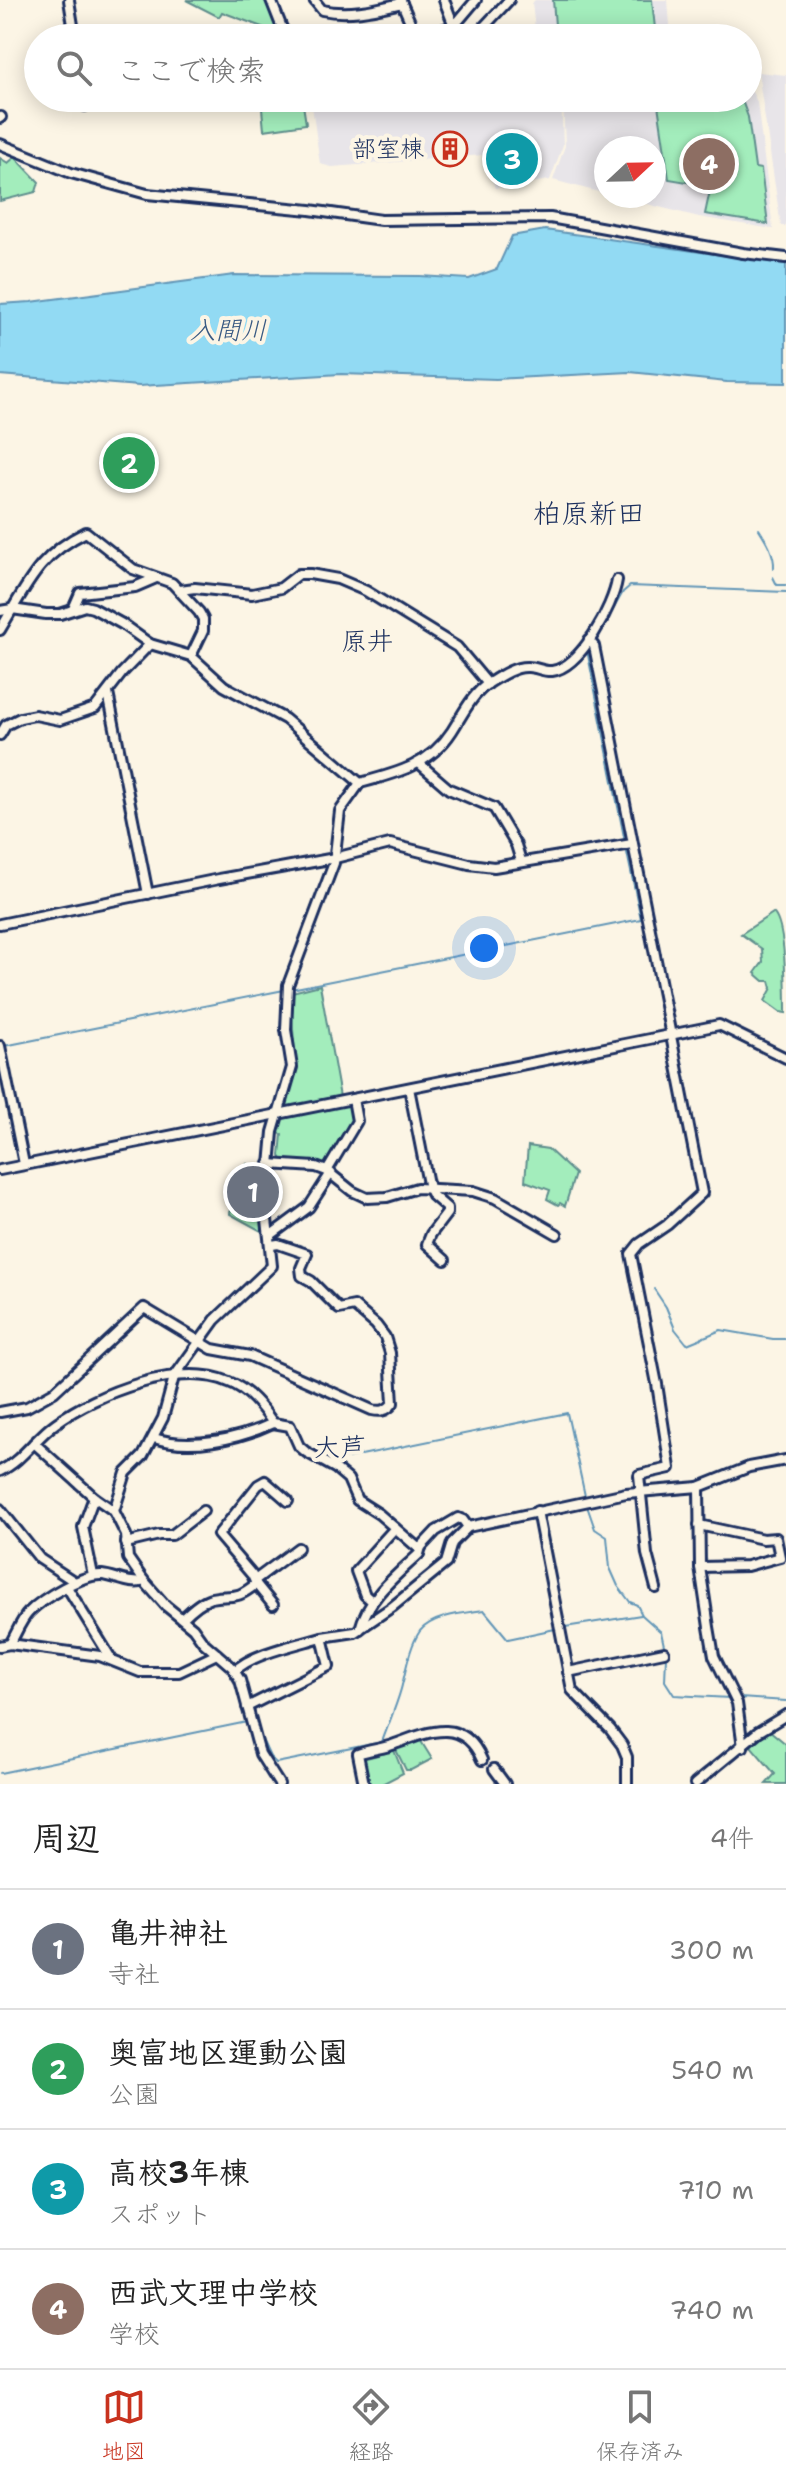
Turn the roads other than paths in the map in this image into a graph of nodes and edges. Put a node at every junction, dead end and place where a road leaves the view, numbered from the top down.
1 (69, 0) edge
2 (271, 0) edge
3 (314, 0) edge
4 (358, 0) edge
5 (444, 0) edge
6 (476, 0) edge
7 (509, 0) edge
8 (401, 2) edge
9 (363, 11) junction
10 (73, 24) edge
11 (280, 24) edge
12 (411, 24) edge
13 (453, 24) edge
14 (456, 24) edge
15 (487, 24) edge
16 (0, 144) edge
17 (786, 258) edge
18 (156, 578) junction
19 (617, 580) dead end
20 (180, 590) junction
21 (12, 609) junction
22 (73, 609) junction
23 (0, 611) edge
24 (0, 630) edge
25 (589, 640) junction
26 (150, 644) junction
27 (191, 656) junction
28 (488, 684) junction
29 (108, 693) junction
30 (0, 735) edge
31 (420, 764) junction
32 (360, 783) junction
33 (628, 845) junction
34 (335, 858) junction
35 (521, 861) junction
36 (148, 894) junction
37 (0, 924) edge
38 (671, 1034) junction
39 (0, 1046) edge
40 (786, 1058) edge
41 (409, 1088) junction
42 (353, 1099) junction
43 (276, 1114) junction
44 (24, 1164) junction
45 (269, 1164) junction
46 (0, 1170) edge
47 (329, 1172) junction
48 (429, 1189) junction
49 (557, 1234) dead end
50 (271, 1240) junction
51 (445, 1260) dead end
52 (198, 1341) junction
53 (174, 1377) junction
54 (0, 1412) edge
55 (273, 1423) junction
56 (154, 1438) junction
57 (34, 1443) junction
58 (786, 1460) edge
59 (0, 1471) edge
60 (699, 1487) junction
61 (639, 1492) junction
62 (94, 1497) junction
63 (288, 1501) dead end
64 (0, 1509) edge
65 (114, 1511) junction
66 (203, 1511) dead end
67 (537, 1511) junction
68 (699, 1525) junction
69 (468, 1527) junction
70 (395, 1528) junction
71 (126, 1543) junction
72 (421, 1547) junction
73 (298, 1548) dead end
74 (700, 1567) junction
75 (93, 1575) junction
76 (144, 1581) junction
77 (255, 1582) junction
78 (71, 1585) junction
79 (656, 1588) dead end
80 (372, 1601) junction
81 (273, 1605) dead end
82 (183, 1618) junction
83 (360, 1629) junction
84 (322, 1637) junction
85 (5, 1645) edge
86 (664, 1652) dead end
87 (217, 1654) junction
88 (112, 1660) junction
89 (235, 1671) junction
90 (568, 1672) junction
91 (247, 1707) junction
92 (786, 1715) edge
93 (743, 1747) junction
94 (482, 1760) dead end
95 (494, 1769) dead end
96 (279, 1784) edge
97 (364, 1784) edge
98 (505, 1784) edge
99 (627, 1784) edge
100 (695, 1784) edge

1 - 10 street
2 - 11 street
3 - 9 street
4 - 9 street
5 - 13 street
6 - 14 street
7 - 15 street
8 - 9 street
8 - 12 street
16 - 17 street
18 - 20 street
18 - 21 street
18 - 22 street
19 - 25 street
20 - 27 street
20 - 28 street
21 - 22 street
21 - 23 street
21 - 24 street
22 - 26 street
25 - 28 street
25 - 33 street
26 - 27 street
26 - 29 street
27 - 32 street
28 - 31 street
29 - 30 street
29 - 36 street
31 - 32 street
31 - 35 street
32 - 34 street
33 - 35 street
33 - 38 street
34 - 35 street
34 - 36 street
34 - 43 street
36 - 37 street
38 - 40 street
38 - 41 street
38 - 61 street
39 - 44 street
41 - 42 street
41 - 48 street
42 - 43 street
42 - 47 street
43 - 44 street
43 - 45 street
44 - 46 street
45 - 47 street
45 - 50 street
47 - 48 street
47 - 50 street
48 - 49 street
48 - 51 street
50 - 52 street
50 - 52 street
52 - 53 street
52 - 54 street
53 - 55 street
53 - 56 street
53 - 57 street
55 - 56 street
55 - 70 street
56 - 65 street
57 - 59 street
57 - 62 street
58 - 60 street
60 - 61 street
60 - 68 street
61 - 67 street
61 - 79 street
62 - 65 street
62 - 75 street
63 - 77 street
64 - 78 street
65 - 71 street
66 - 71 street
67 - 69 street
67 - 90 street
68 - 74 street
68 - 74 street
69 - 72 street
69 - 83 street
70 - 72 street
70 - 80 street
71 - 76 street
72 - 80 street
73 - 77 street
74 - 93 street
75 - 76 street
75 - 78 street
76 - 82 street
77 - 81 street
77 - 82 street
78 - 85 street
78 - 88 street
80 - 83 street
82 - 87 street
83 - 84 street
84 - 89 street
84 - 91 street
85 - 88 street
86 - 90 street
87 - 88 street
87 - 89 street
89 - 91 street
90 - 99 street
91 - 96 street
92 - 93 street
93 - 100 street
94 - 97 street
95 - 98 street

